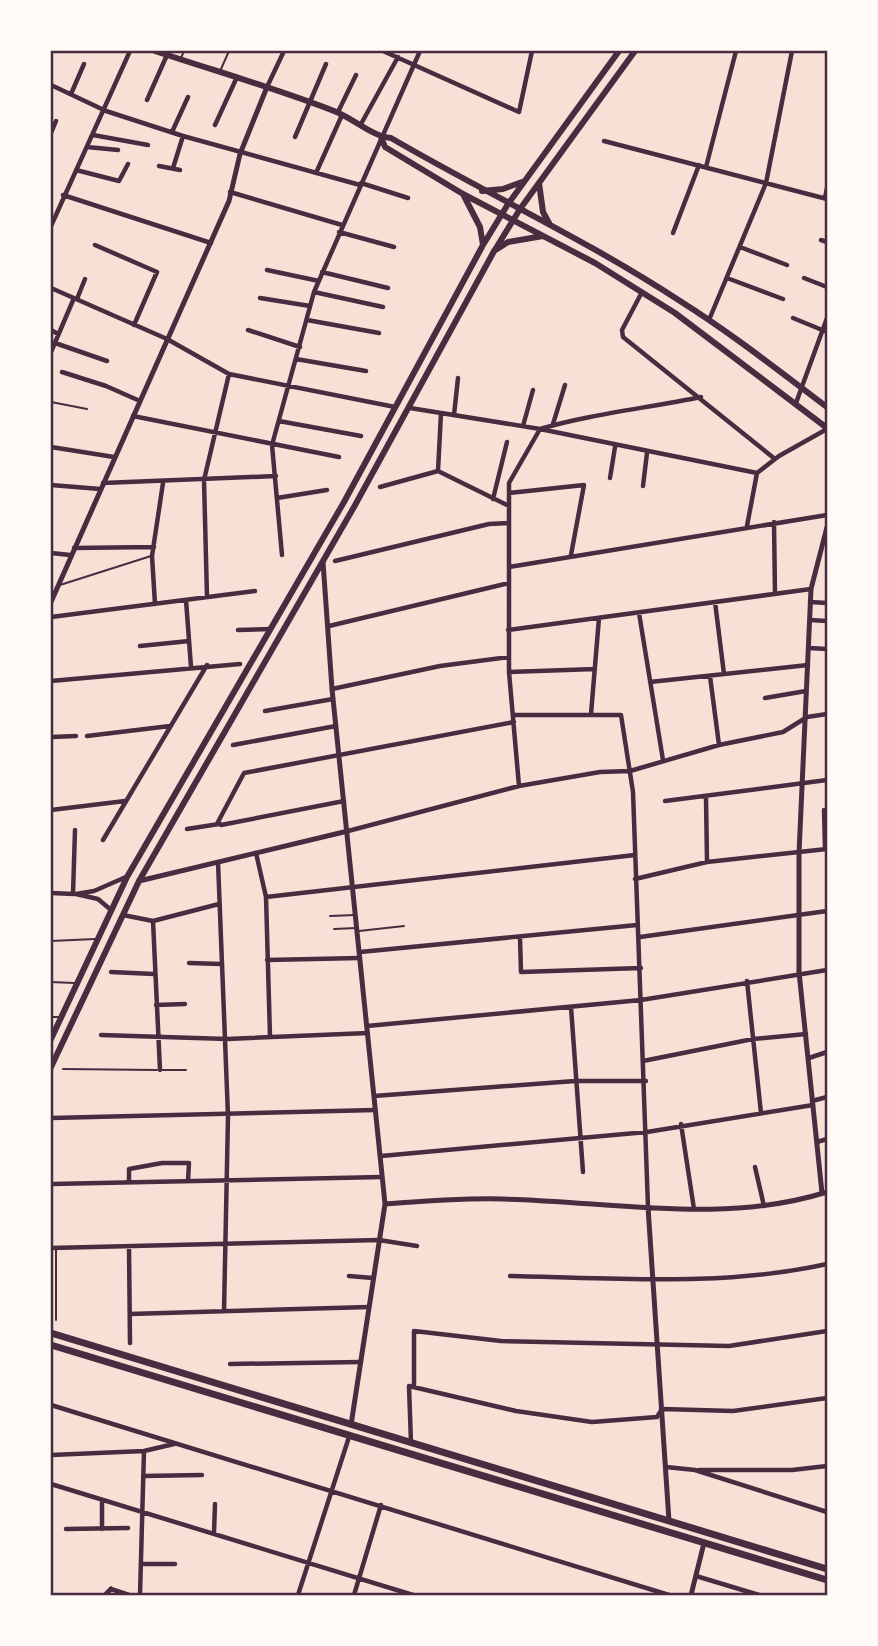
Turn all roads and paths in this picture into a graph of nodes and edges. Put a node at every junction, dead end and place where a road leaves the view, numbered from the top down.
1 (130, 51) edge
2 (155, 51) edge
3 (184, 51) edge
4 (229, 51) edge
5 (284, 51) edge
6 (383, 51) edge
7 (420, 51) edge
8 (532, 51) edge
9 (619, 51) edge
10 (635, 51) edge
11 (736, 51) edge
12 (792, 51) edge
13 (167, 55) junction
14 (398, 57) junction
15 (180, 59) junction
16 (84, 64) dead end
17 (326, 64) dead end
18 (414, 65) junction
19 (219, 72) junction
20 (356, 75) dead end
21 (237, 77) junction
22 (51, 85) edge
23 (267, 87) junction
24 (71, 94) junction
25 (188, 97) dead end
26 (147, 100) dead end
27 (310, 102) junction
28 (106, 111) junction
29 (340, 113) junction
30 (56, 121) dead end
31 (361, 124) junction
32 (215, 125) dead end
33 (172, 132) junction
34 (51, 133) edge
35 (93, 135) junction
36 (184, 136) junction
37 (295, 137) dead end
38 (381, 137) junction
39 (604, 141) dead end
40 (148, 145) dead end
41 (87, 147) junction
42 (118, 150) dead end
43 (240, 154) junction
44 (128, 164) dead end
45 (159, 166) dead end
46 (699, 166) junction
47 (706, 167) junction
48 (173, 169) junction
49 (75, 170) junction
50 (180, 170) dead end
51 (316, 173) junction
52 (524, 181) junction
53 (539, 183) junction
54 (766, 183) junction
55 (360, 184) junction
56 (827, 188) edge
57 (482, 191) junction
58 (230, 192) junction
59 (463, 194) junction
60 (63, 195) junction
61 (408, 198) dead end
62 (826, 198) edge
63 (508, 204) junction
64 (520, 209) junction
65 (502, 214) junction
66 (512, 220) junction
67 (342, 225) junction
68 (550, 225) junction
69 (51, 226) edge
70 (339, 232) junction
71 (673, 233) dead end
72 (544, 236) junction
73 (211, 243) junction
74 (95, 245) dead end
75 (483, 245) junction
76 (394, 247) dead end
77 (740, 247) junction
78 (493, 253) junction
79 (787, 265) dead end
80 (267, 271) dead end
81 (322, 272) junction
82 (727, 278) junction
83 (804, 278) dead end
84 (85, 279) dead end
85 (318, 281) junction
86 (827, 287) edge
87 (51, 288) edge
88 (388, 288) dead end
89 (314, 292) junction
90 (642, 292) junction
91 (260, 298) dead end
92 (75, 299) junction
93 (783, 299) dead end
94 (310, 306) junction
95 (383, 307) dead end
96 (793, 318) dead end
97 (827, 318) edge
98 (307, 320) junction
99 (709, 321) junction
100 (134, 325) junction
101 (248, 330) dead end
102 (51, 331) edge
103 (825, 331) edge
104 (379, 333) dead end
105 (58, 334) junction
106 (167, 339) junction
107 (55, 343) junction
108 (300, 347) junction
109 (51, 352) edge
110 (296, 359) junction
111 (107, 361) dead end
112 (366, 370) dead end
113 (62, 372) dead end
114 (229, 374) junction
115 (458, 378) dead end
116 (565, 384) dead end
117 (289, 387) junction
118 (802, 388) junction
119 (533, 390) dead end
120 (701, 397) junction
121 (140, 401) junction
122 (51, 402) edge
123 (796, 403) junction
124 (396, 407) junction
125 (827, 407) edge
126 (410, 408) junction
127 (87, 409) dead end
128 (441, 413) junction
129 (454, 415) junction
130 (132, 416) junction
131 (279, 421) junction
132 (553, 425) junction
133 (523, 426) junction
134 (827, 428) edge
135 (540, 429) junction
136 (213, 434) junction
137 (361, 436) dead end
138 (506, 442) dead end
139 (272, 445) junction
140 (51, 447) edge
141 (615, 447) junction
142 (647, 453) junction
143 (114, 457) junction
144 (339, 457) dead end
145 (775, 459) junction
146 (438, 471) junction
147 (757, 473) junction
148 (276, 476) junction
149 (610, 478) dead end
150 (204, 480) junction
151 (163, 483) junction
152 (51, 485) edge
153 (101, 486) junction
154 (643, 486) dead end
155 (380, 487) dead end
156 (327, 490) dead end
157 (509, 493) junction
158 (277, 498) junction
159 (493, 499) junction
160 (344, 502) junction
161 (509, 506) junction
162 (354, 507) junction
163 (827, 515) edge
164 (774, 522) junction
165 (509, 523) junction
166 (747, 526) junction
167 (827, 527) edge
168 (154, 547) junction
169 (72, 552) junction
170 (51, 553) edge
171 (282, 555) dead end
172 (571, 555) junction
173 (152, 556) junction
174 (335, 561) dead end
175 (323, 562) junction
176 (817, 563) junction
177 (827, 563) edge
178 (509, 567) junction
179 (509, 583) junction
180 (54, 587) edge
181 (811, 589) junction
182 (255, 591) dead end
183 (775, 594) junction
184 (206, 597) junction
185 (186, 600) junction
186 (51, 602) edge
187 (715, 602) junction
188 (810, 602) junction
189 (827, 603) edge
190 (155, 604) junction
191 (639, 613) junction
192 (51, 617) edge
193 (599, 618) junction
194 (810, 620) junction
195 (827, 621) edge
196 (330, 626) junction
197 (271, 629) junction
198 (238, 630) dead end
199 (509, 631) junction
200 (189, 641) junction
201 (140, 646) dead end
202 (809, 648) junction
203 (827, 649) edge
204 (509, 657) junction
205 (240, 664) dead end
206 (207, 665) junction
207 (808, 665) junction
208 (191, 667) junction
209 (595, 669) junction
210 (509, 672) junction
211 (724, 674) junction
212 (710, 676) junction
213 (51, 681) edge
214 (650, 682) junction
215 (332, 689) junction
216 (807, 691) junction
217 (765, 698) dead end
218 (333, 699) junction
219 (265, 711) dead end
220 (827, 713) edge
221 (591, 714) junction
222 (513, 715) junction
223 (807, 717) junction
224 (514, 722) junction
225 (171, 726) junction
226 (336, 726) junction
227 (76, 736) dead end
228 (87, 736) dead end
229 (51, 737) edge
230 (233, 745) dead end
231 (719, 745) junction
232 (340, 756) junction
233 (663, 760) junction
234 (630, 771) junction
235 (827, 780) edge
236 (803, 783) junction
237 (519, 786) junction
238 (706, 798) junction
239 (126, 801) junction
240 (344, 801) junction
241 (664, 801) dead end
242 (51, 810) edge
243 (824, 810) dead end
244 (219, 824) junction
245 (75, 830) dead end
246 (187, 830) dead end
247 (348, 831) junction
248 (103, 840) dead end
249 (826, 849) edge
250 (256, 853) junction
251 (799, 853) junction
252 (635, 855) junction
253 (218, 862) junction
254 (707, 862) junction
255 (127, 877) junction
256 (635, 878) junction
257 (139, 881) junction
258 (353, 887) junction
259 (51, 893) edge
260 (75, 894) junction
261 (266, 897) junction
262 (219, 904) junction
263 (111, 910) junction
264 (827, 911) edge
265 (122, 915) junction
266 (356, 915) junction
267 (799, 915) junction
268 (330, 916) dead end
269 (153, 921) junction
270 (638, 925) junction
271 (404, 926) dead end
272 (334, 929) dead end
273 (357, 930) junction
274 (640, 937) junction
275 (520, 938) junction
276 (98, 939) junction
277 (51, 941) edge
278 (360, 956) junction
279 (266, 960) junction
280 (189, 963) dead end
281 (221, 964) junction
282 (641, 968) junction
283 (827, 970) edge
284 (111, 972) dead end
285 (799, 972) junction
286 (154, 974) junction
287 (747, 981) junction
288 (51, 982) edge
289 (77, 983) junction
290 (641, 1000) junction
291 (185, 1004) dead end
292 (156, 1005) junction
293 (571, 1007) junction
294 (51, 1017) edge
295 (61, 1017) junction
296 (367, 1026) junction
297 (368, 1033) junction
298 (806, 1034) junction
299 (101, 1035) dead end
300 (158, 1035) junction
301 (270, 1037) junction
302 (51, 1039) edge
303 (227, 1039) junction
304 (753, 1039) junction
305 (827, 1052) edge
306 (53, 1058) edge
307 (808, 1058) junction
308 (643, 1062) junction
309 (51, 1067) edge
310 (63, 1069) dead end
311 (160, 1070) junction
312 (186, 1070) dead end
313 (646, 1081) junction
314 (576, 1082) junction
315 (374, 1096) junction
316 (827, 1097) edge
317 (813, 1103) junction
318 (376, 1110) junction
319 (761, 1113) junction
320 (228, 1116) junction
321 (51, 1118) edge
322 (681, 1125) junction
323 (647, 1132) junction
324 (580, 1138) junction
325 (827, 1139) edge
326 (817, 1142) junction
327 (381, 1156) junction
328 (755, 1167) dead end
329 (583, 1172) dead end
330 (382, 1177) junction
331 (225, 1180) junction
332 (188, 1181) junction
333 (129, 1182) junction
334 (51, 1184) edge
335 (825, 1193) edge
336 (385, 1204) junction
337 (764, 1206) junction
338 (648, 1207) junction
339 (694, 1209) junction
340 (379, 1240) junction
341 (223, 1245) junction
342 (417, 1246) dead end
343 (129, 1247) junction
344 (54, 1248) edge
345 (827, 1264) edge
346 (349, 1276) dead end
347 (510, 1276) dead end
348 (373, 1278) junction
349 (653, 1278) junction
350 (369, 1307) junction
351 (223, 1311) junction
352 (130, 1314) junction
353 (57, 1320) dead end
354 (827, 1331) edge
355 (51, 1333) edge
356 (130, 1343) dead end
357 (657, 1343) junction
358 (51, 1345) edge
359 (360, 1362) junction
360 (230, 1364) dead end
361 (411, 1387) junction
362 (827, 1398) edge
363 (51, 1405) edge
364 (662, 1409) junction
365 (351, 1425) junction
366 (349, 1437) junction
367 (411, 1443) junction
368 (175, 1444) junction
369 (144, 1451) junction
370 (51, 1455) edge
371 (827, 1466) edge
372 (666, 1467) junction
373 (695, 1470) junction
374 (202, 1475) dead end
375 (143, 1476) junction
376 (51, 1484) edge
377 (332, 1490) junction
378 (102, 1500) junction
379 (215, 1504) dead end
380 (381, 1505) junction
381 (827, 1512) edge
382 (141, 1513) junction
383 (669, 1522) junction
384 (128, 1528) dead end
385 (66, 1529) dead end
386 (102, 1529) junction
387 (214, 1533) junction
388 (704, 1543) junction
389 (308, 1561) junction
390 (140, 1564) junction
391 (175, 1564) dead end
392 (827, 1569) edge
393 (695, 1576) junction
394 (359, 1579) junction
395 (827, 1580) edge
396 (111, 1589) joint
397 (105, 1595) edge
398 (130, 1595) edge
399 (140, 1595) edge
400 (298, 1595) edge
401 (354, 1595) edge
402 (413, 1595) edge
403 (668, 1595) edge
404 (691, 1595) edge
405 (759, 1595) edge

1 - 28 street
2 - 13 main road
3 - 15 lane
4 - 19 lane
5 - 23 street
6 - 14 street
7 - 18 street
8 - 18 street
9 - 52 main road
10 - 53 main road
11 - 47 street
12 - 54 street
13 - 15 main road
13 - 26 street
14 - 18 street
14 - 31 street
15 - 19 main road
16 - 24 street
17 - 27 street
18 - 38 street
19 - 21 main road
20 - 29 street
21 - 23 main road
21 - 32 street
22 - 24 street
23 - 27 main road
23 - 43 street
24 - 28 street
25 - 33 street
27 - 29 main road
27 - 37 street
28 - 33 street
28 - 35 street
29 - 31 main road
29 - 51 street
30 - 34 street
31 - 38 main road
33 - 36 street
35 - 40 street
35 - 41 street
36 - 43 street
36 - 48 street
38 - 55 street
38 - 57 main road
38 - 59 main road
39 - 46 street
41 - 42 street
41 - 49 street
43 - 51 street
43 - 58 street
44 - 49 street
45 - 48 street
46 - 47 street
46 - 71 street
47 - 54 street
48 - 50 street
49 - 60 street
51 - 55 street
52 - 57 main road
52 - 63 main road
53 - 64 main road
53 - 68 main road
54 - 62 street
54 - 77 street
55 - 61 street
55 - 67 street
56 - 62 street
57 - 63 main road
58 - 67 street
58 - 73 street
59 - 65 main road
59 - 75 main road
60 - 69 street
60 - 73 street
63 - 64 main road
63 - 65 main road
64 - 66 main road
64 - 68 main road
65 - 66 main road
65 - 75 main road
66 - 72 main road
66 - 78 main road
67 - 70 street
68 - 99 main road
70 - 76 street
70 - 81 street
72 - 78 main road
72 - 90 main road
73 - 106 street
74 - 100 street
75 - 124 main road
77 - 79 street
77 - 82 street
78 - 126 main road
80 - 85 street
81 - 85 street
81 - 88 street
82 - 93 street
82 - 99 street
83 - 86 street
84 - 92 street
85 - 89 street
87 - 92 street
89 - 94 street
89 - 95 street
90 - 120 street
90 - 123 main road
91 - 94 street
92 - 100 street
92 - 105 street
94 - 98 street
96 - 103 street
97 - 103 street
98 - 104 street
98 - 108 street
99 - 118 main road
100 - 106 street
101 - 108 street
102 - 105 street
103 - 118 street
105 - 107 street
106 - 114 street
106 - 121 street
107 - 109 street
107 - 111 street
108 - 110 street
110 - 112 street
110 - 117 street
113 - 121 street
114 - 117 street
114 - 136 street
115 - 129 street
116 - 132 street
117 - 124 street
117 - 131 street
118 - 123 street
118 - 125 main road
119 - 133 street
120 - 132 street
120 - 145 street
121 - 130 street
122 - 127 lane
123 - 134 main road
124 - 160 main road
126 - 128 street
126 - 162 main road
128 - 129 street
128 - 146 street
129 - 133 street
130 - 136 street
130 - 143 street
131 - 137 street
131 - 139 street
132 - 135 street
133 - 135 street
134 - 145 street
135 - 141 street
135 - 157 street
136 - 139 street
136 - 150 street
138 - 159 street
139 - 144 street
139 - 148 street
140 - 143 street
141 - 142 street
141 - 149 street
142 - 147 street
142 - 154 street
143 - 153 street
145 - 147 street
146 - 155 street
146 - 159 street
147 - 166 street
148 - 150 street
148 - 158 street
150 - 151 street
150 - 184 street
151 - 153 street
151 - 168 street
152 - 153 street
153 - 169 street
156 - 158 street
157 - 161 street
157 - 172 street
158 - 171 street
159 - 161 street
160 - 162 main road
160 - 197 main road
161 - 165 street
162 - 175 main road
163 - 164 street
164 - 166 street
164 - 183 street
165 - 174 street
165 - 178 street
166 - 172 street
167 - 176 street
168 - 169 street
168 - 173 street
169 - 170 street
169 - 180 street
172 - 178 street
173 - 180 lane
173 - 190 street
175 - 196 street
175 - 257 main road
176 - 177 street
176 - 181 street
178 - 179 street
179 - 196 street
179 - 199 street
180 - 186 street
181 - 183 street
181 - 188 street
182 - 184 street
183 - 187 street
184 - 185 street
185 - 190 street
185 - 200 street
187 - 191 street
187 - 211 street
188 - 189 street
188 - 194 street
190 - 192 street
191 - 193 street
191 - 214 street
193 - 199 street
193 - 209 street
194 - 195 street
194 - 202 street
196 - 215 street
197 - 198 street
197 - 255 main road
199 - 204 street
200 - 201 street
200 - 208 street
202 - 203 street
202 - 207 street
204 - 210 street
204 - 215 street
205 - 206 street
206 - 208 street
206 - 225 street
207 - 211 street
207 - 216 street
208 - 213 street
209 - 210 street
209 - 221 street
210 - 222 street
211 - 212 street
212 - 214 street
212 - 231 street
214 - 233 street
215 - 218 street
216 - 217 street
216 - 223 street
218 - 219 street
218 - 226 street
220 - 223 street
221 - 222 street
221 - 234 street
222 - 224 street
223 - 231 street
223 - 236 street
224 - 232 street
224 - 237 street
225 - 228 street
225 - 239 street
226 - 230 street
226 - 232 street
227 - 229 street
231 - 233 street
232 - 240 street
232 - 244 street
233 - 234 street
234 - 237 street
234 - 252 street
235 - 236 street
236 - 238 street
236 - 251 street
237 - 247 street
238 - 241 street
238 - 254 street
239 - 242 street
239 - 248 street
240 - 244 street
240 - 247 street
243 - 249 street
244 - 246 street
245 - 260 street
247 - 250 street
247 - 258 street
249 - 251 street
250 - 253 street
250 - 261 street
251 - 254 street
251 - 267 street
252 - 256 street
252 - 258 street
253 - 257 street
253 - 262 street
254 - 256 street
255 - 260 street
255 - 263 main road
256 - 270 street
257 - 265 main road
258 - 261 street
258 - 266 street
259 - 260 street
260 - 263 street
261 - 279 street
262 - 269 street
262 - 281 street
263 - 276 main road
264 - 267 street
265 - 269 street
265 - 306 main road
266 - 268 lane
266 - 273 street
267 - 274 street
267 - 285 street
269 - 286 street
270 - 274 street
270 - 275 street
271 - 273 lane
272 - 273 lane
273 - 278 street
274 - 282 street
275 - 278 street
275 - 282 street
276 - 277 lane
276 - 289 main road
278 - 279 street
278 - 296 street
279 - 301 street
280 - 281 street
281 - 303 street
282 - 290 street
283 - 285 street
284 - 286 street
285 - 287 street
285 - 298 street
286 - 292 street
287 - 290 street
287 - 304 street
288 - 289 lane
289 - 295 main road
290 - 293 street
290 - 308 street
291 - 292 street
292 - 300 street
293 - 296 street
293 - 314 street
294 - 295 lane
295 - 302 main road
296 - 297 street
297 - 301 street
297 - 315 street
298 - 304 street
298 - 307 street
299 - 300 street
300 - 303 street
300 - 311 street
301 - 303 street
303 - 320 street
304 - 308 street
304 - 319 street
305 - 307 street
306 - 309 main road
307 - 317 street
308 - 313 street
310 - 311 lane
311 - 312 lane
313 - 314 street
313 - 323 street
314 - 315 street
314 - 324 street
315 - 318 street
316 - 317 street
317 - 319 street
317 - 326 street
318 - 320 street
318 - 327 street
319 - 322 street
320 - 321 street
320 - 331 street
322 - 323 street
322 - 339 street
323 - 324 street
323 - 338 street
324 - 327 street
324 - 329 street
325 - 326 street
326 - 335 street
327 - 330 street
328 - 337 street
330 - 331 street
330 - 336 street
331 - 332 street
331 - 341 street
332 - 333 street
332 - 333 street
333 - 334 street
335 - 337 street
336 - 338 street
336 - 340 street
337 - 339 street
338 - 339 street
338 - 349 street
340 - 341 street
340 - 342 street
340 - 348 street
341 - 343 street
341 - 351 street
343 - 344 street
343 - 352 street
344 - 353 lane
345 - 349 street
346 - 348 street
347 - 349 street
348 - 350 street
349 - 357 street
350 - 351 street
350 - 359 street
351 - 352 street
352 - 356 street
354 - 357 street
355 - 365 main road
357 - 361 street
357 - 364 street
358 - 366 main road
359 - 360 street
359 - 365 street
361 - 364 street
361 - 367 street
362 - 364 street
363 - 368 street
364 - 372 street
365 - 367 main road
366 - 377 street
366 - 388 main road
367 - 383 main road
368 - 369 street
368 - 377 street
369 - 370 street
369 - 375 street
371 - 373 street
372 - 373 street
372 - 383 street
373 - 381 street
374 - 375 street
375 - 382 street
376 - 378 street
377 - 380 street
377 - 389 street
378 - 382 street
378 - 386 street
379 - 387 street
380 - 394 street
380 - 403 street
382 - 387 street
382 - 390 street
383 - 392 main road
384 - 386 street
385 - 386 street
387 - 389 street
388 - 393 street
388 - 395 main road
389 - 394 street
389 - 400 street
390 - 391 street
390 - 399 street
393 - 404 street
393 - 405 street
394 - 401 street
394 - 402 street
396 - 397 street
396 - 398 street

